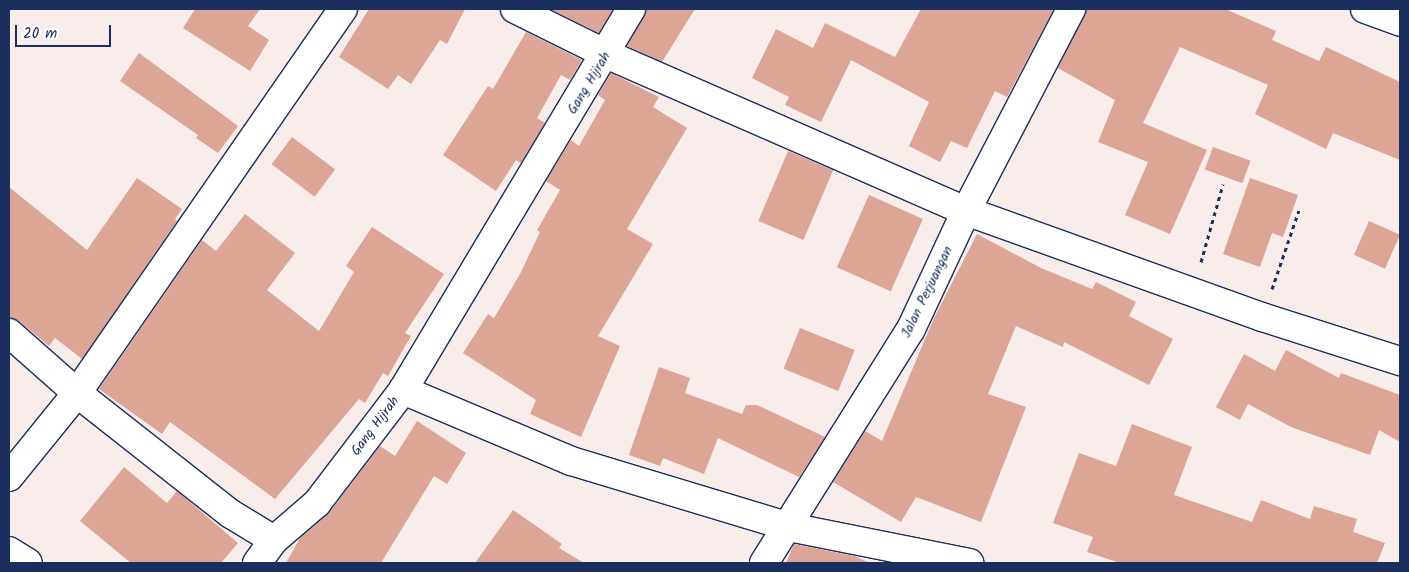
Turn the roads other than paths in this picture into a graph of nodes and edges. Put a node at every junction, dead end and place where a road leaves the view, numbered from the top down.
1 (343, 9) edge
2 (515, 9) edge
3 (631, 9) edge
4 (1071, 9) edge
5 (1365, 9) edge
6 (1400, 22) edge
7 (606, 54) junction
8 (966, 211) junction
9 (9, 333) edge
10 (1400, 361) edge
11 (403, 390) junction
12 (77, 393) junction
13 (9, 477) edge
14 (789, 527) junction
15 (274, 540) junction
16 (9, 551) edge
17 (28, 563) edge
18 (257, 563) edge
19 (764, 563) edge
20 (969, 563) edge

1 - 12 street
2 - 7 street
3 - 7 street, Gang Hijrah
4 - 8 street, Jalan Perjuangan
5 - 6 street
7 - 8 street
7 - 11 street, Gang Hijrah
8 - 10 street
8 - 14 street, Jalan Perjuangan
9 - 12 street
11 - 14 street
11 - 15 street, Gang Hijrah
12 - 13 street
12 - 15 street
14 - 19 street, Jalan Perjuangan
14 - 20 street
15 - 18 street, Gang Hijrah
16 - 17 street

